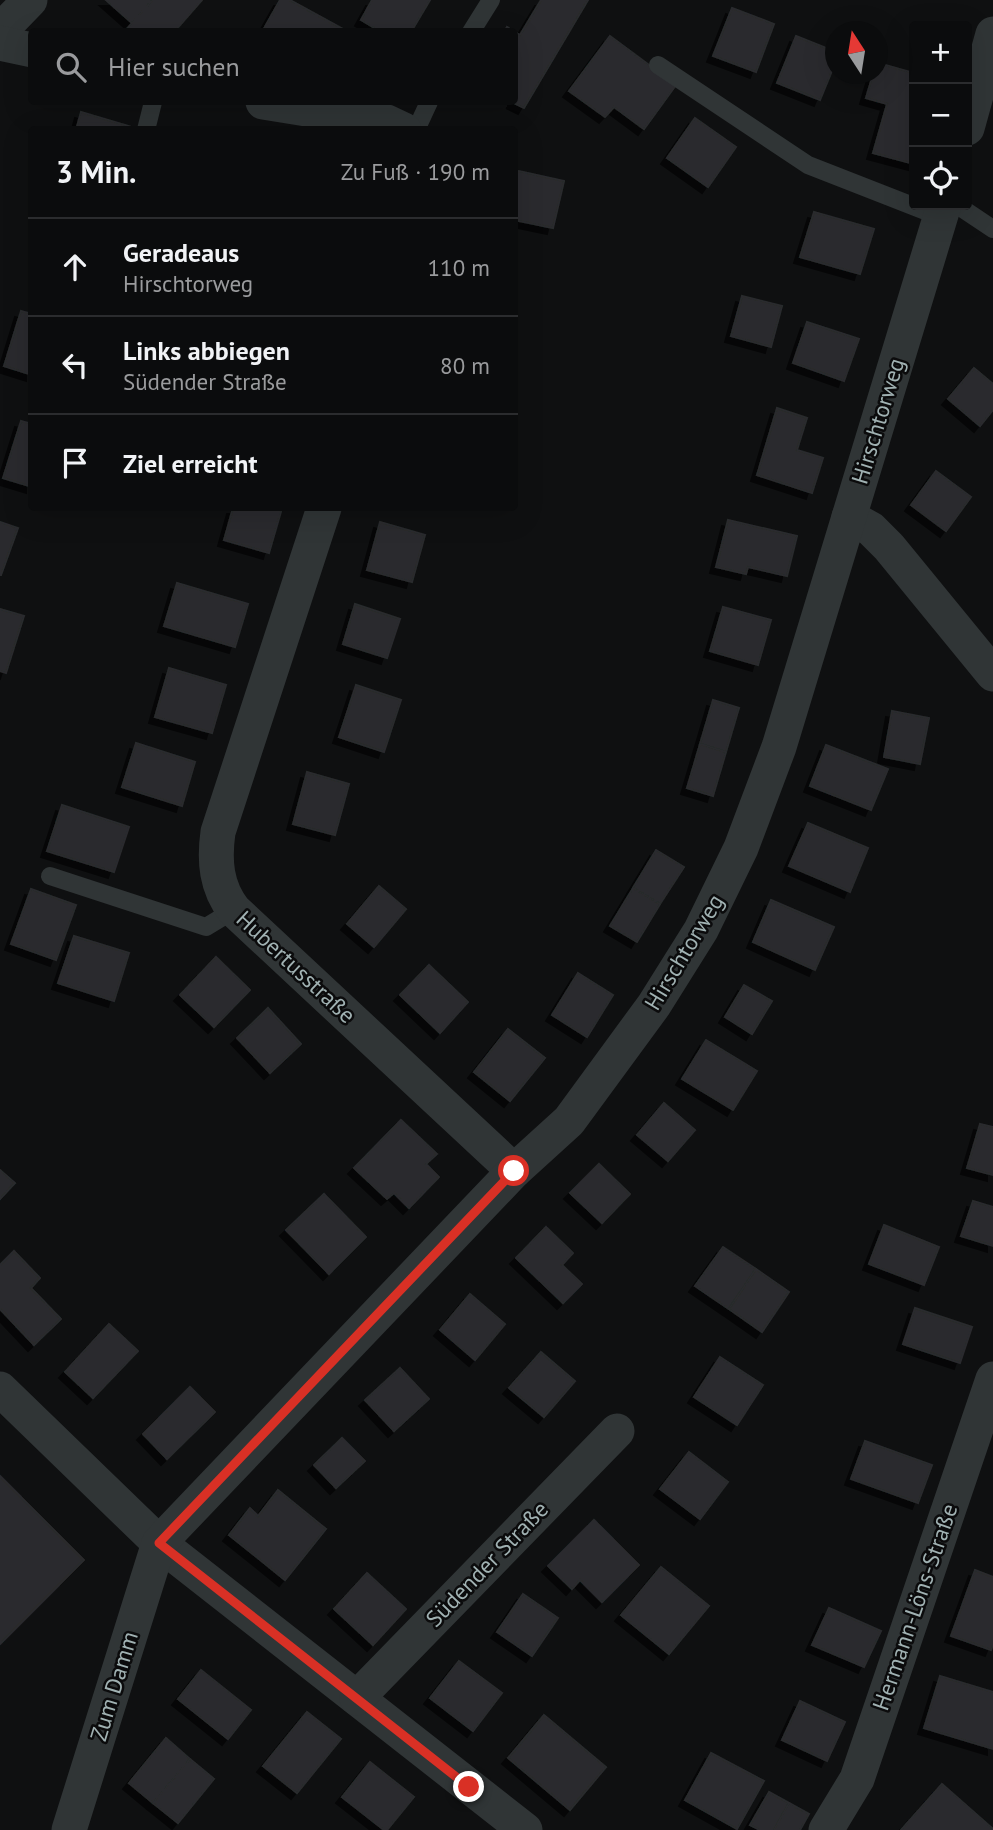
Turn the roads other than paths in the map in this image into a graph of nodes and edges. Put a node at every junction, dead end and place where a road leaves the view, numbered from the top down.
1 (30, 0) edge
2 (491, 0) edge
3 (474, 28) edge
4 (0, 31) edge
5 (993, 34) edge
6 (0, 43) edge
7 (28, 49) edge
8 (658, 65) dead end
9 (152, 105) edge
10 (282, 105) edge
11 (428, 105) edge
12 (972, 110) edge
13 (147, 126) edge
14 (396, 126) edge
15 (418, 126) edge
16 (909, 197) edge
17 (947, 210) edge
18 (949, 210) edge
19 (993, 229) edge
20 (323, 511) edge
21 (849, 517) junction
22 (993, 674) edge
23 (50, 876) dead end
24 (234, 910) junction
25 (514, 1171) junction
26 (993, 1379) edge
27 (0, 1389) edge
28 (617, 1431) dead end
29 (159, 1543) junction
30 (357, 1698) junction
31 (69, 1830) edge
32 (525, 1830) edge
33 (826, 1830) edge

1 - 4 street
2 - 3 lane
5 - 12 street
6 - 7 street
8 - 16 lane
9 - 13 lane
10 - 14 street
11 - 15 lane
17 - 21 street, Hirschtorweg
18 - 19 lane
20 - 24 street, Hubertusstraße
21 - 22 street
21 - 25 street, Hirschtorweg
23 - 24 lane
24 - 25 street, Hubertusstraße
25 - 29 street, Hirschtorweg
26 - 33 street, Hermann-Löns-Straße
27 - 29 street
28 - 30 street, Südender Straße
29 - 30 street
29 - 31 street, Zum Damm
30 - 32 street

